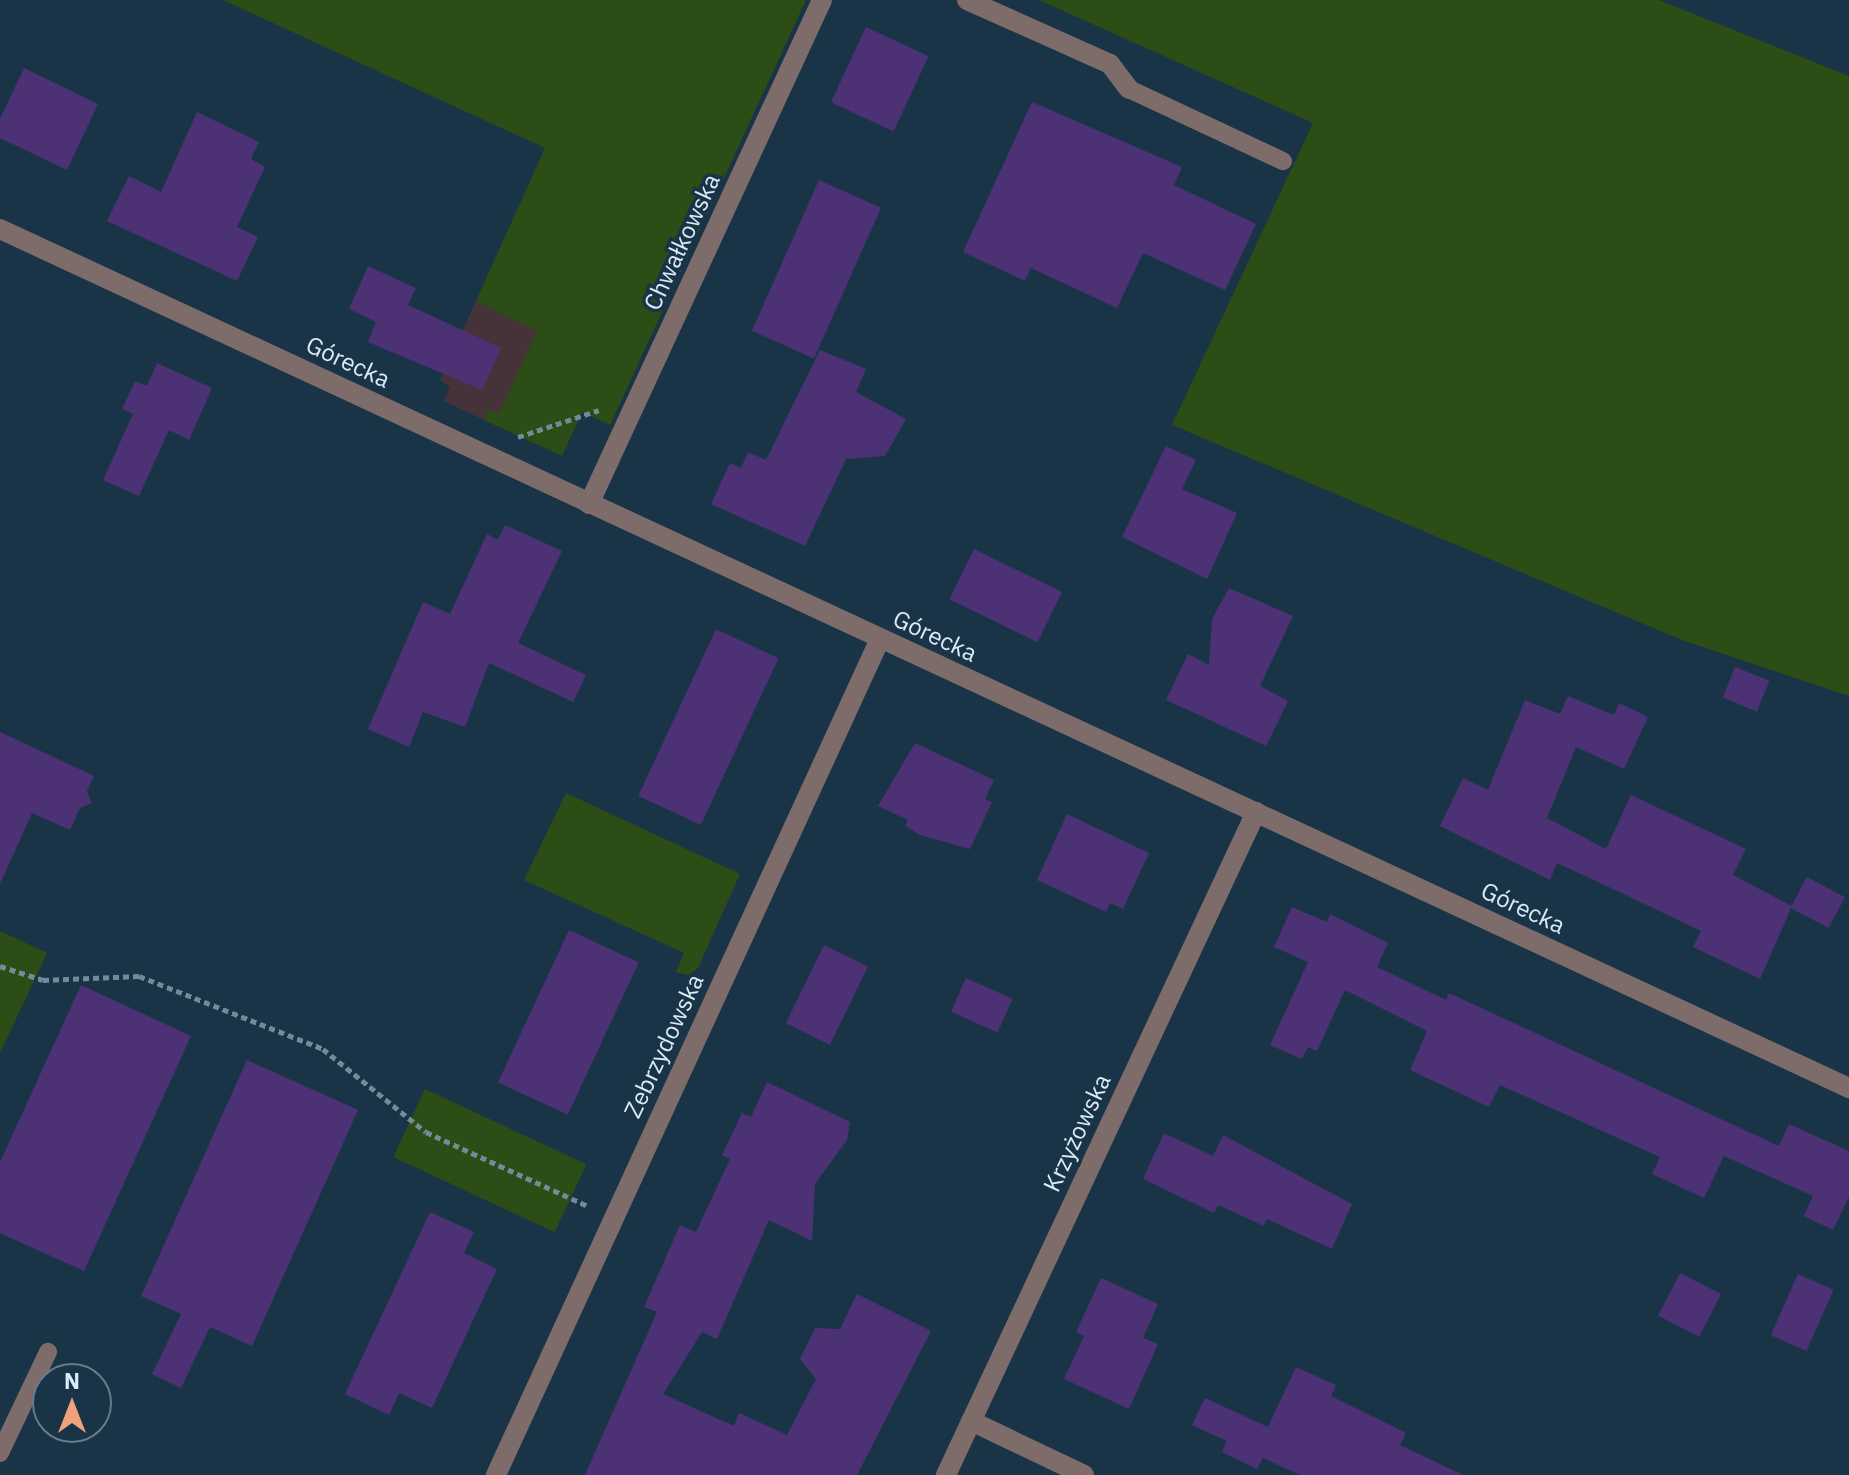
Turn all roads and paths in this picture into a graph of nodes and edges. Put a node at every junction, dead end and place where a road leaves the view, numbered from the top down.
1 (822, 0) edge
2 (967, 0) edge
3 (1129, 89) joint
4 (1283, 161) dead end
5 (0, 229) edge
6 (644, 389) junction
7 (505, 440) dead end
8 (589, 504) junction
9 (880, 639) junction
10 (1256, 812) junction
11 (0, 966) edge
12 (1849, 1088) edge
13 (614, 1217) junction
14 (48, 1352) dead end
15 (971, 1421) junction
16 (0, 1453) edge
17 (496, 1475) edge
18 (946, 1475) edge
19 (1084, 1475) edge

1 - 6 street, Chwałkowska
2 - 3 street
3 - 4 lane
5 - 8 street, Górecka
6 - 7 path
6 - 8 street, Chwałkowska
8 - 9 street, Górecka
9 - 10 street, Górecka
9 - 13 street, Zebrzydowska
10 - 12 street, Górecka
10 - 15 street, Krzyżowska
11 - 13 path
13 - 17 street, Zebrzydowska
14 - 16 lane
15 - 18 street, Krzyżowska
15 - 19 street

